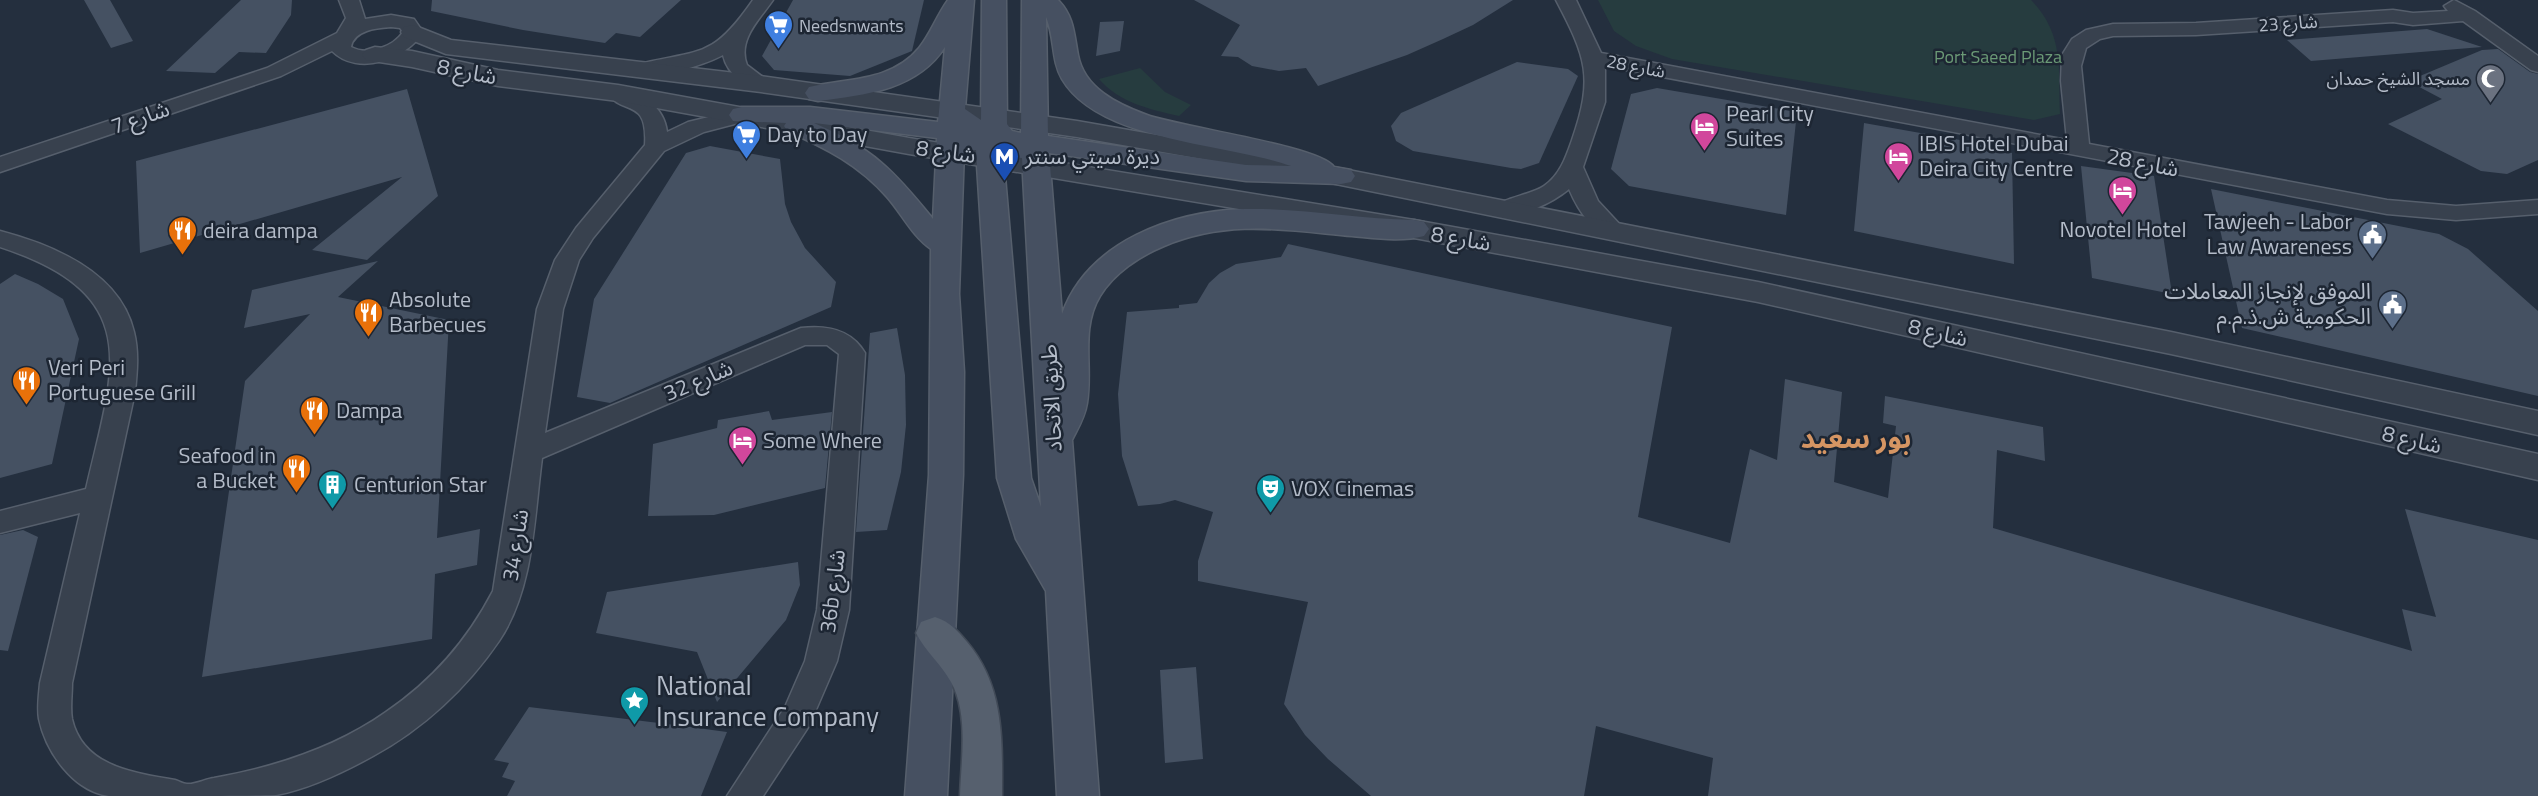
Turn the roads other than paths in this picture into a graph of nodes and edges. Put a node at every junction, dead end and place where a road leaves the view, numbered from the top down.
1 (349, 0) edge
2 (365, 0) edge
3 (763, 0) edge
4 (961, 0) edge
5 (994, 0) edge
6 (1034, 0) edge
7 (1045, 0) edge
8 (1566, 0) edge
9 (2456, 8) edge
10 (391, 21) junction
11 (414, 32) junction
12 (346, 36) junction
13 (735, 39) junction
14 (369, 56) junction
15 (1594, 65) junction
16 (2538, 66) edge
17 (642, 69) junction
18 (274, 72) junction
19 (761, 84) junction
20 (618, 93) junction
21 (818, 93) junction
22 (741, 115) junction
23 (797, 126) junction
24 (978, 134) junction
25 (1036, 144) junction
26 (656, 146) junction
27 (2087, 151) junction
28 (2, 164) edge
29 (1574, 170) junction
30 (1341, 176) junction
31 (2538, 207) edge
32 (1506, 208) junction
33 (1414, 229) junction
34 (1612, 229) junction
35 (0, 239) edge
36 (947, 246) junction
37 (1758, 292) junction
38 (2045, 319) junction
39 (853, 364) joint
40 (2538, 423) edge
41 (1053, 442) junction
42 (530, 451) junction
43 (2538, 467) edge
44 (98, 497) junction
45 (0, 522) edge
46 (1063, 588) junction
47 (935, 633) junction
48 (177, 796) edge
49 (200, 796) edge
50 (744, 796) edge
51 (926, 796) edge
52 (981, 796) edge
53 (1078, 796) edge

1 - 12 street
2 - 10 street
3 - 13 street
4 - 21 main road
4 - 24 main road
5 - 24 main road
6 - 25 main road, طريق الاتحاد
7 - 30 main road
8 - 15 street
9 - 16 street
9 - 27 street, شارع 23
10 - 11 street
10 - 12 street, شارع 7
11 - 14 street, شارع 7
11 - 17 street, شارع 8
12 - 14 street
12 - 18 street, شارع 7
13 - 17 street
13 - 19 street
14 - 18 street, شارع 7
14 - 20 street, شارع 8
15 - 27 street, شارع 28
15 - 29 street
17 - 19 street, شارع 8
18 - 28 street, شارع 7
19 - 21 street, شارع 8
20 - 22 street, شارع 8
20 - 26 street
21 - 24 street, شارع 8
22 - 23 street, شارع 8
22 - 24 main road
22 - 26 street, شارع 34
23 - 24 street, شارع 8
23 - 36 main road
24 - 25 street, شارع 8
24 - 25 main road
24 - 36 main road
24 - 46 main road
25 - 30 main road
25 - 33 street, شارع 8
25 - 41 main road, طريق الاتحاد
26 - 42 street, شارع 34
27 - 31 street, شارع 28
29 - 32 street
29 - 34 street
30 - 32 street, شارع 8
32 - 34 street, شارع 8
33 - 37 street, شارع 8
33 - 41 main road
34 - 38 street, شارع 8
35 - 44 street
36 - 47 main road
37 - 38 street
37 - 43 street, شارع 8
38 - 40 street, شارع 8
39 - 42 street, شارع 32
39 - 50 street, 36b شارع
41 - 46 main road, طريق الاتحاد
42 - 49 street, شارع 34
44 - 45 street
44 - 48 street
46 - 53 main road, طريق الاتحاد
47 - 51 main road
47 - 52 main road

